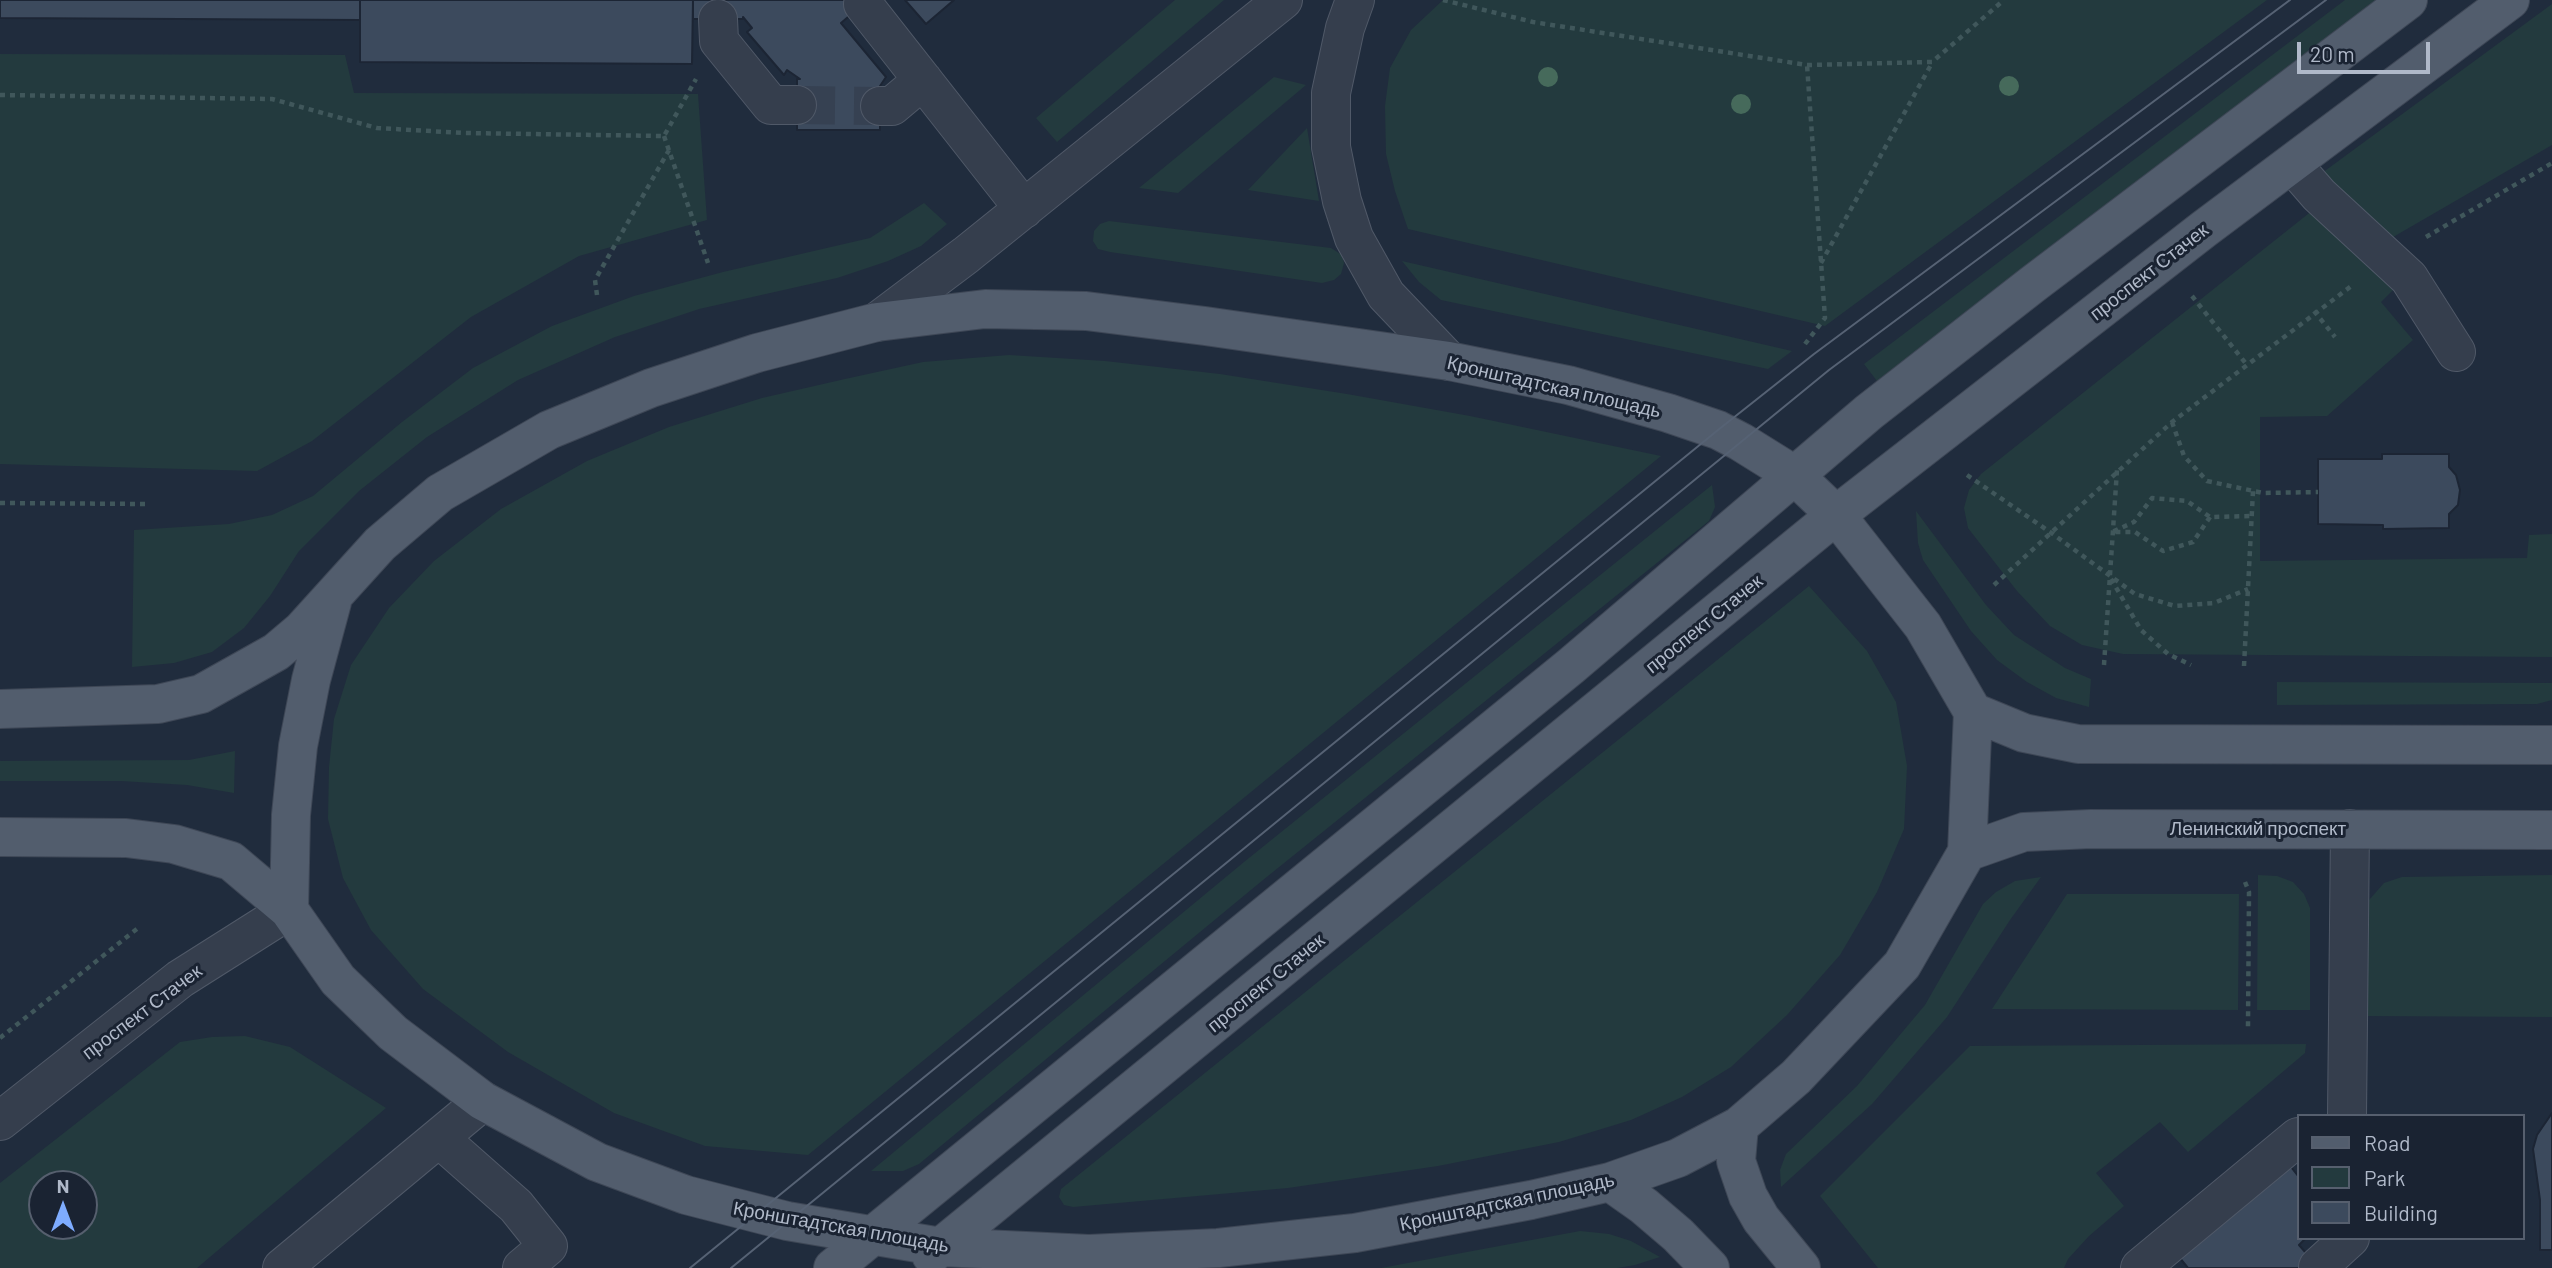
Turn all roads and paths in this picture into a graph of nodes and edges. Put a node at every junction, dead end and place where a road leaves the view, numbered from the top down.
1 (1283, 0) edge
2 (1355, 0) edge
3 (1443, 0) edge
4 (2004, 0) edge
5 (2409, 0) edge
6 (2510, 0) edge
7 (863, 4) dead end
8 (719, 30) joint
9 (1932, 62) junction
10 (1807, 65) junction
11 (923, 80) junction
12 (0, 95) edge
13 (797, 105) tunnel mouth
14 (880, 106) tunnel mouth
15 (664, 136) junction
16 (668, 150) junction
17 (2552, 163) edge
18 (2292, 164) junction
19 (1024, 209) junction
20 (2389, 259) junction
21 (708, 263) dead end
22 (1821, 264) junction
23 (597, 295) dead end
24 (2192, 296) dead end
25 (2315, 312) junction
26 (877, 322) junction
27 (2335, 337) dead end
28 (1805, 344) dead end
29 (2456, 352) dead end
30 (1449, 361) junction
31 (2247, 365) junction
32 (2172, 422) junction
33 (2117, 470) junction
34 (1794, 475) junction
35 (1966, 475) dead end
36 (2253, 491) junction
37 (2318, 492) dead end
38 (0, 503) edge
39 (147, 504) dead end
40 (1836, 515) junction
41 (2252, 516) junction
42 (2210, 517) junction
43 (2050, 532) junction
44 (2112, 532) junction
45 (2109, 575) junction
46 (1994, 585) dead end
47 (2248, 589) junction
48 (335, 592) junction
49 (2105, 665) dead end
50 (2192, 665) dead end
51 (2244, 666) dead end
52 (0, 709) edge
53 (1973, 712) junction
54 (2552, 745) edge
55 (2350, 830) junction
56 (2552, 830) edge
57 (0, 837) edge
58 (1966, 852) junction
59 (2245, 882) dead end
60 (289, 910) junction
61 (138, 928) dead end
62 (2248, 1027) dead end
63 (0, 1038) edge
64 (483, 1101) junction
65 (2339, 1110) edge
66 (0, 1121) edge
67 (1739, 1126) junction
68 (439, 1138) junction
69 (2296, 1139) edge
70 (1610, 1182) junction
71 (872, 1236) junction
72 (2348, 1240) edge
73 (928, 1257) edge
74 (2145, 1267) edge
75 (2318, 1267) edge
76 (282, 1268) edge
77 (522, 1268) edge
78 (833, 1268) edge
79 (1710, 1268) edge
80 (1801, 1268) edge

1 - 19 street
2 - 30 street
3 - 10 path
4 - 9 path
5 - 34 main road
6 - 18 main road, проспект Стачек
7 - 11 street
8 - 13 street
8 - 15 path
9 - 10 path
9 - 22 path
10 - 22 path
11 - 14 street
11 - 19 street
12 - 15 path
15 - 16 path
16 - 21 path
16 - 23 path
17 - 20 path
18 - 20 street
18 - 40 main road, проспект Стачек
19 - 26 street
20 - 25 path
20 - 29 street
22 - 28 path
24 - 31 path
25 - 27 path
25 - 31 path
26 - 30 main road, Кронштадтская площадь
26 - 48 main road, Кронштадтская площадь
30 - 34 main road, Кронштадтская площадь
31 - 32 path
32 - 33 path
32 - 36 path
33 - 43 path
33 - 44 path
34 - 40 main road, Кронштадтская площадь
34 - 71 main road
35 - 43 path
36 - 37 path
36 - 41 path
38 - 39 path
40 - 53 main road, Кронштадтская площадь
40 - 73 main road, проспект Стачек
41 - 42 path
41 - 47 path
42 - 44 path
42 - 44 path
43 - 45 path
43 - 46 path
44 - 45 path
45 - 47 path
45 - 49 path
45 - 50 path
47 - 51 path
48 - 52 main road
48 - 60 main road, Кронштадтская площадь
53 - 54 main road
53 - 58 main road, Кронштадтская площадь
55 - 56 main road, Ленинский проспект
55 - 58 main road, Ленинский проспект
55 - 65 street
57 - 60 main road
58 - 67 main road, Кронштадтская площадь
59 - 62 path
60 - 64 main road, Кронштадтская площадь
60 - 66 street, проспект Стачек
61 - 63 path
64 - 68 street
64 - 71 main road, Кронштадтская площадь
67 - 70 main road, Кронштадтская площадь
67 - 80 main road
68 - 76 street
68 - 77 street
69 - 74 street
70 - 73 main road, Кронштадтская площадь
70 - 79 main road
71 - 73 main road, Кронштадтская площадь
71 - 78 main road
72 - 75 street

